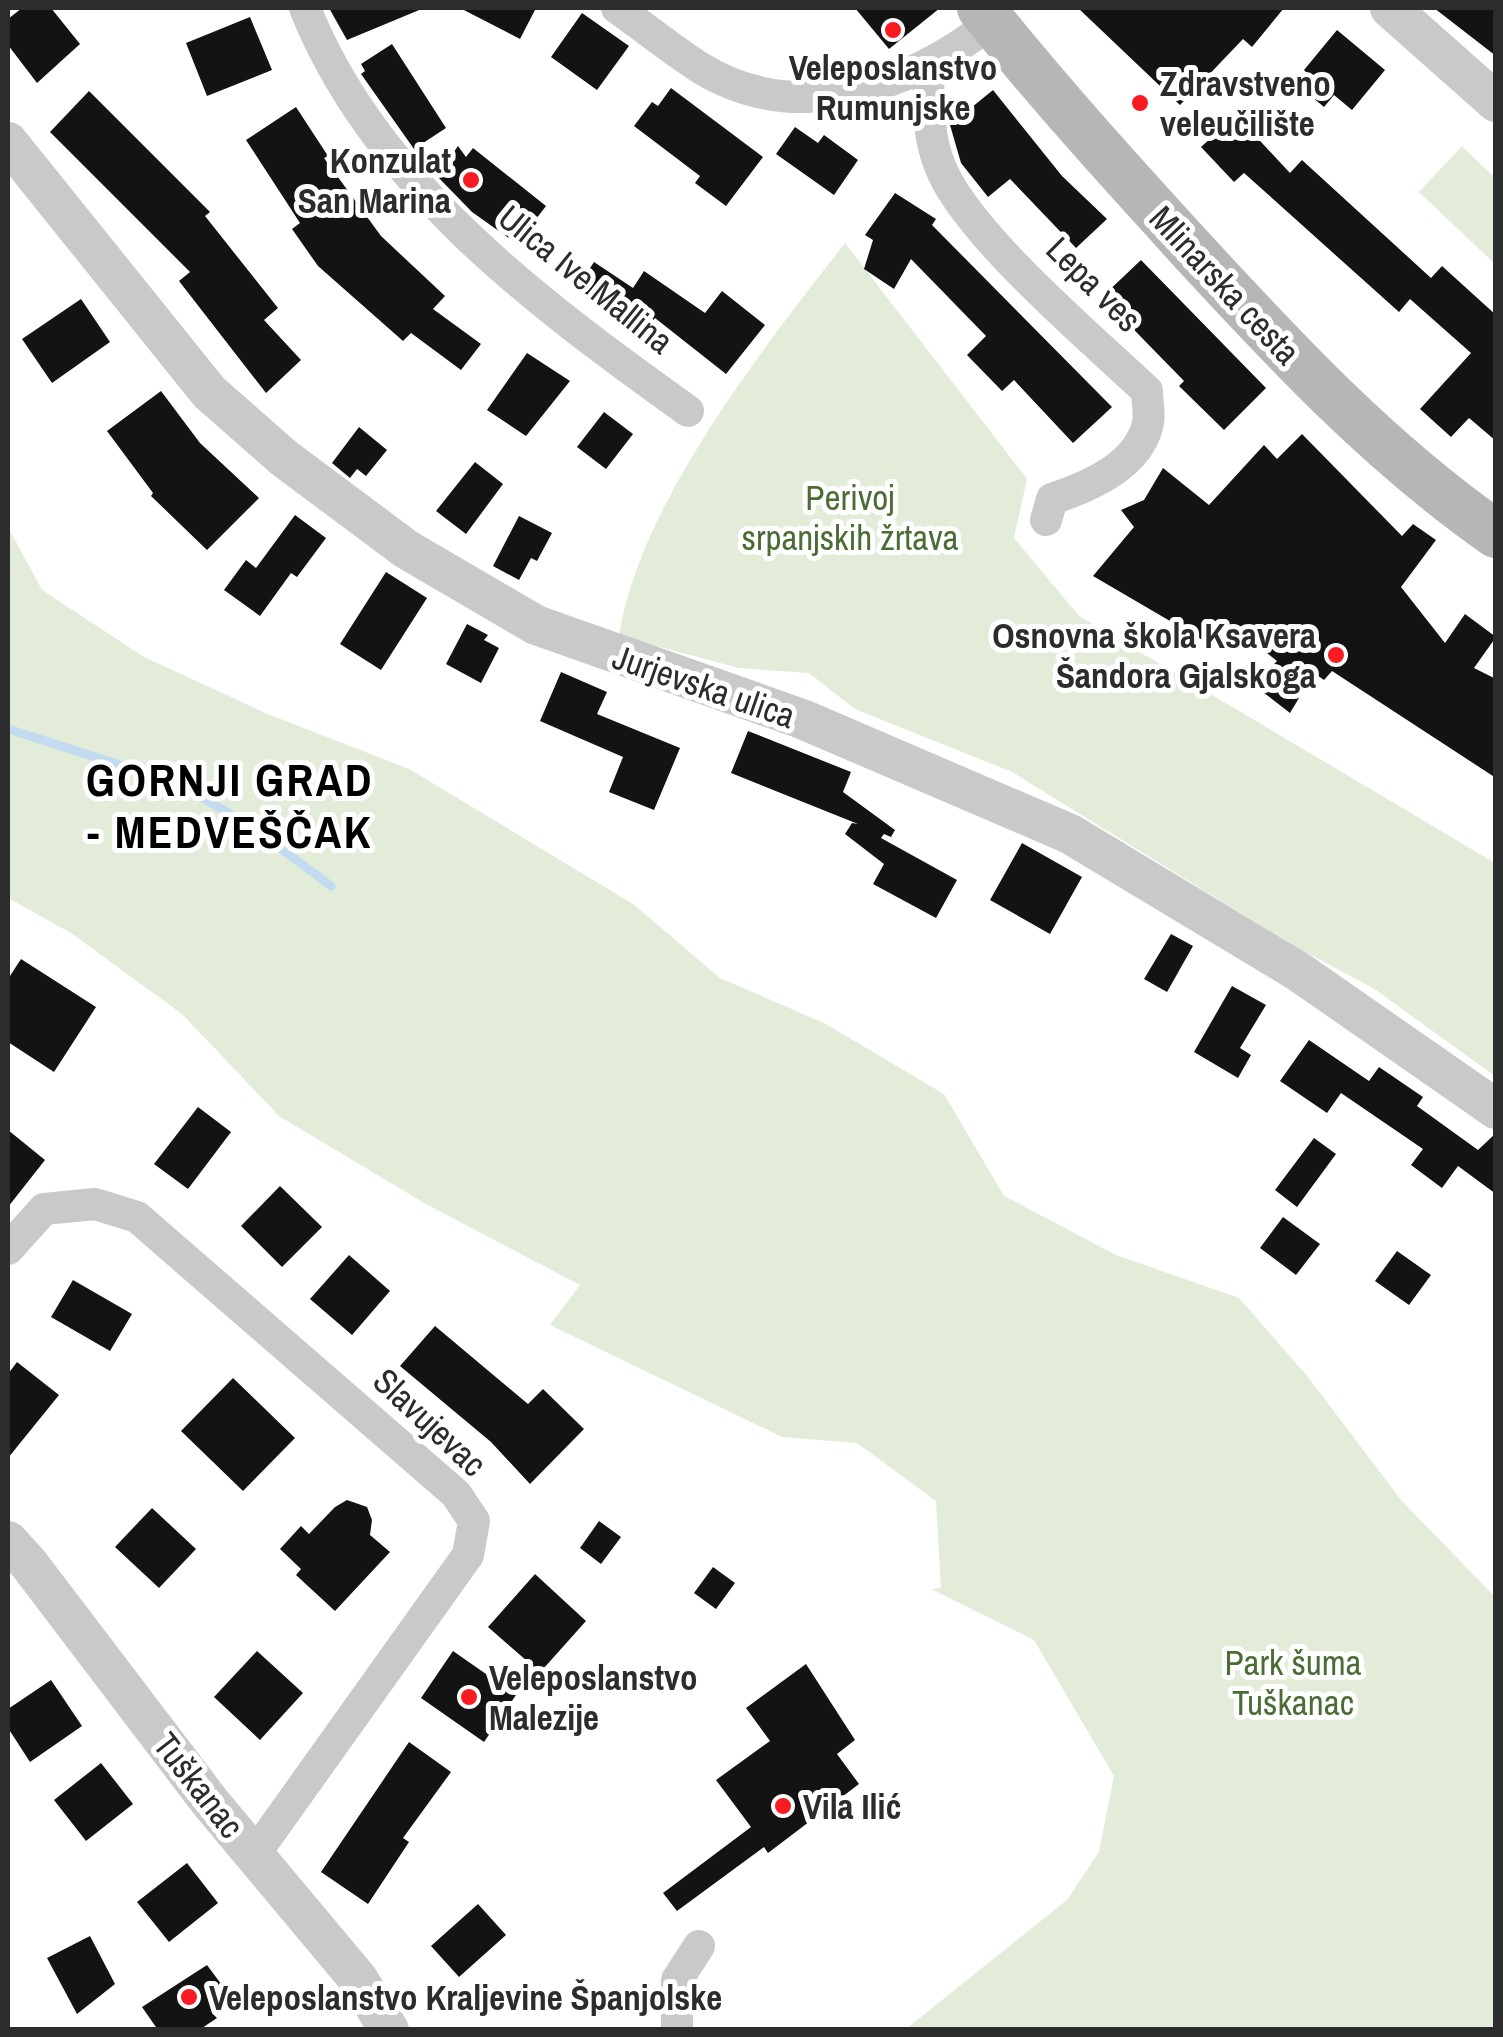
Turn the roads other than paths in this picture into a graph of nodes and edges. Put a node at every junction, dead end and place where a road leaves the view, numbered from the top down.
1 (305, 8) edge
2 (618, 8) edge
3 (1390, 8) edge
4 (986, 15) edge
5 (928, 68) junction
6 (1496, 102) edge
7 (8, 142) edge
8 (688, 410) dead end
9 (1046, 520) dead end
10 (1496, 534) edge
11 (1496, 1109) edge
12 (8, 1249) edge
13 (8, 1542) edge
14 (254, 1855) junction
15 (699, 1946) dead end
16 (390, 2030) edge
17 (678, 2030) edge

1 - 8 street, Ulica Ive Mallina
2 - 5 street
3 - 6 street
4 - 5 street
4 - 10 main road, Mlinarska cesta
5 - 9 street, Lepa ves
7 - 11 street, Jurjevska ulica
12 - 14 street, Slavujevac
13 - 14 street, Tuškanac
14 - 16 street, Tuškanac
15 - 17 street

